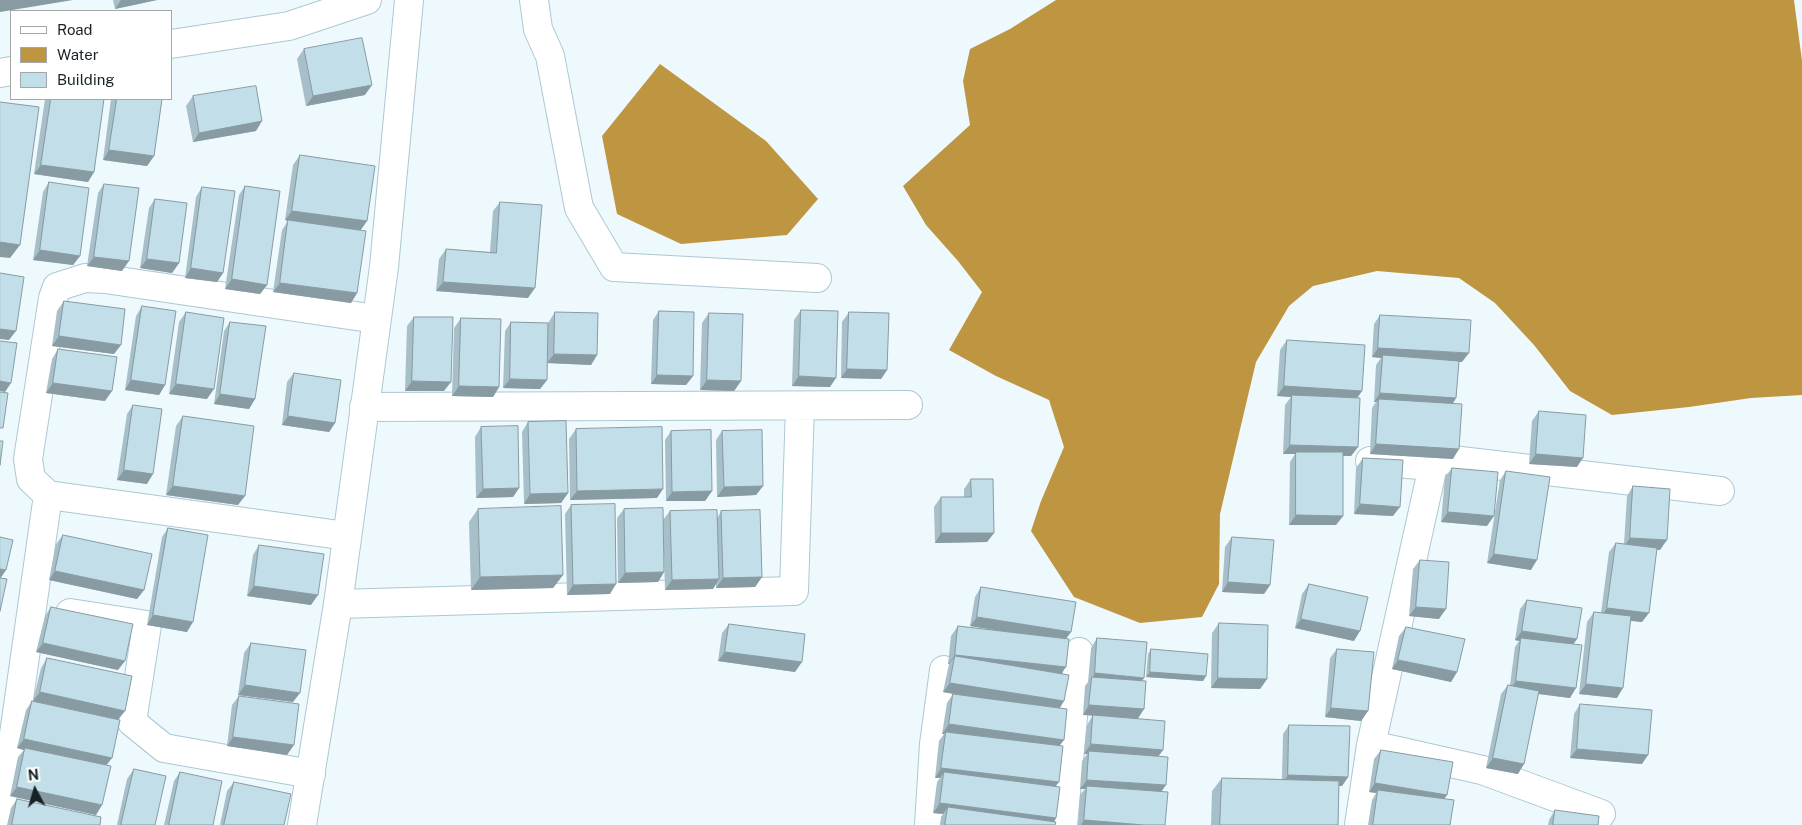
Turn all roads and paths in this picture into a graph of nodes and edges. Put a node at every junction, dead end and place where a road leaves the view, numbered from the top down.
1 (367, 0) edge
2 (409, 0) edge
3 (534, 0) edge
4 (172, 44) edge
5 (817, 278) dead end
6 (376, 319) junction
7 (908, 405) dead end
8 (800, 406) junction
9 (364, 407) junction
10 (1370, 461) edge
11 (1433, 466) junction
12 (1720, 491) dead end
13 (48, 495) junction
14 (347, 536) junction
15 (338, 604) junction
16 (32, 607) junction
17 (1079, 652) dead end
18 (944, 670) dead end
19 (1371, 746) junction
20 (310, 774) junction
21 (1601, 814) dead end
22 (0, 820) edge
23 (302, 825) edge
24 (930, 825) edge
25 (1063, 825) edge
26 (1359, 825) edge

1 - 4 street
2 - 6 street
3 - 5 street
6 - 9 street
6 - 13 street
7 - 8 street
8 - 9 street
8 - 15 street
9 - 14 street
10 - 11 street
11 - 12 street
11 - 19 street
13 - 14 street
13 - 16 street
14 - 15 street
15 - 20 street
16 - 20 street
16 - 22 street
17 - 25 street
18 - 24 street
19 - 21 street
19 - 26 street
20 - 23 street

